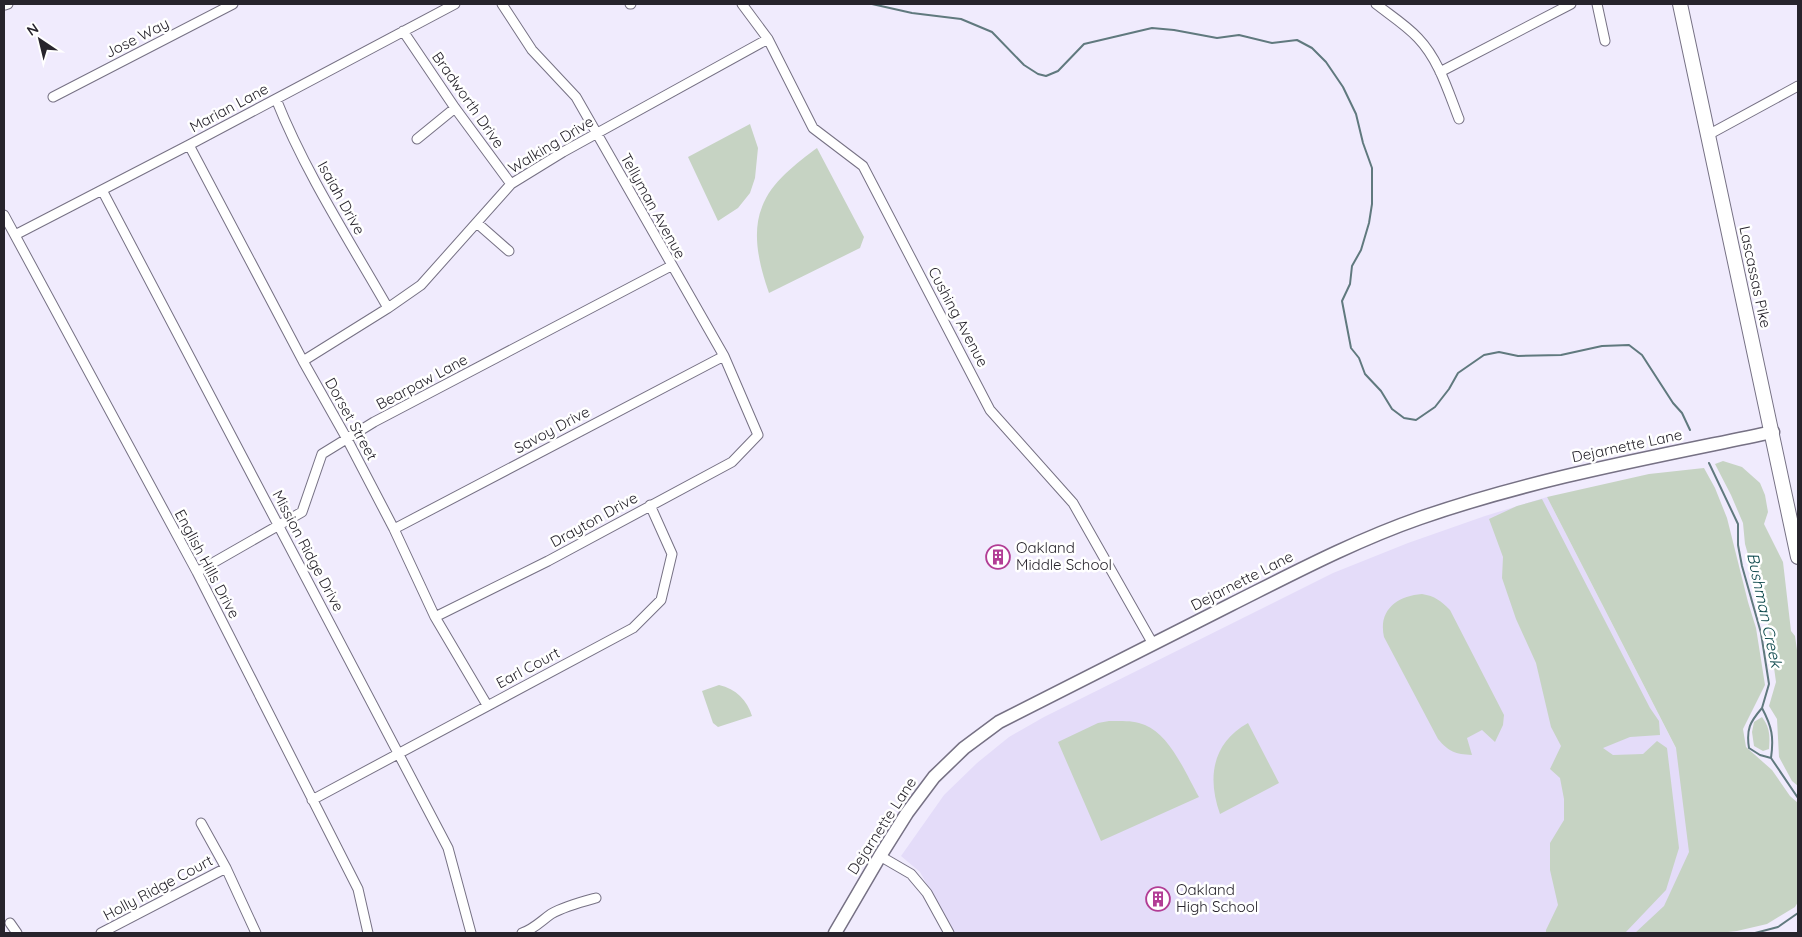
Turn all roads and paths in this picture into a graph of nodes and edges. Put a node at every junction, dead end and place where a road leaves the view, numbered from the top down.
1 (233, 4) edge
2 (455, 4) edge
3 (502, 4) edge
4 (742, 4) edge
5 (1376, 4) edge
6 (1571, 4) edge
7 (1597, 4) edge
8 (1680, 4) edge
9 (403, 31) junction
10 (768, 39) junction
11 (1605, 41) dead end
12 (1440, 72) junction
13 (1798, 86) edge
14 (53, 97) dead end
15 (276, 99) junction
16 (455, 108) junction
17 (1459, 118) dead end
18 (596, 134) junction
19 (1708, 135) junction
20 (417, 139) dead end
21 (189, 146) junction
22 (511, 184) junction
23 (102, 190) junction
24 (4, 215) edge
25 (477, 223) junction
26 (15, 235) junction
27 (509, 251) dead end
28 (670, 266) junction
29 (388, 308) junction
30 (724, 356) junction
31 (303, 361) junction
32 (1773, 432) junction
33 (758, 435) joint
34 (347, 439) junction
35 (650, 505) junction
36 (278, 525) junction
37 (394, 529) junction
38 (1798, 557) edge
39 (197, 572) junction
40 (435, 617) junction
41 (1153, 644) junction
42 (487, 705) junction
43 (399, 753) junction
44 (312, 800) junction
45 (201, 823) dead end
46 (880, 856) junction
47 (226, 868) junction
48 (596, 898) dead end
49 (10, 923) dead end
50 (17, 933) edge
51 (101, 933) edge
52 (256, 933) edge
53 (368, 933) edge
54 (471, 933) edge
55 (522, 933) edge
56 (835, 933) edge
57 (949, 933) edge

1 - 14 street, Jose Way
2 - 9 street, Marian Lane
3 - 18 street, Tellyman Avenue
4 - 10 street, Cushing Avenue
5 - 12 street
6 - 12 street
7 - 11 street
8 - 19 main road, Lascassas Pike
9 - 15 street, Marian Lane
9 - 16 street, Bradworth Drive
10 - 18 street, Walking Drive
10 - 41 street, Cushing Avenue
12 - 17 street
13 - 19 street
15 - 21 street, Marian Lane
15 - 29 street, Isaiah Drive
16 - 20 street
16 - 22 street, Bradworth Drive
18 - 22 street, Walking Drive
18 - 28 street, Tellyman Avenue
19 - 32 main road, Lascassas Pike
21 - 23 street, Marian Lane
21 - 31 street, Dorset Street
22 - 25 street, Walking Drive
23 - 26 street, Marian Lane
23 - 36 street, Mission Ridge Drive
24 - 26 street, English Hills Drive
25 - 27 street
25 - 29 street, Walking Drive
26 - 39 street, English Hills Drive
28 - 30 street, Tellyman Avenue
28 - 34 street, Bearpaw Lane
29 - 31 street, Walking Drive
30 - 33 street, Tellyman Avenue
30 - 37 street, Savoy Drive
31 - 34 street, Dorset Street
32 - 38 main road, Lascassas Pike
32 - 41 main road, Dejarnette Lane
33 - 35 street, Drayton Drive
34 - 36 street, Bearpaw Lane
34 - 37 street, Dorset Street
35 - 40 street, Drayton Drive
35 - 42 street, Earl Court
36 - 39 street, Bearpaw Lane
36 - 43 street, Mission Ridge Drive
37 - 40 street, Dorset Street
39 - 44 street, English Hills Drive
40 - 42 street, Dorset Street
41 - 46 main road, Dejarnette Lane
42 - 43 street, Earl Court
43 - 44 street, Earl Court
43 - 54 street, Mission Ridge Drive
44 - 53 street, English Hills Drive
45 - 47 street
46 - 56 main road, Dejarnette Lane
46 - 57 street
47 - 51 street, Holly Ridge Court
47 - 52 street
48 - 55 street
49 - 50 street

